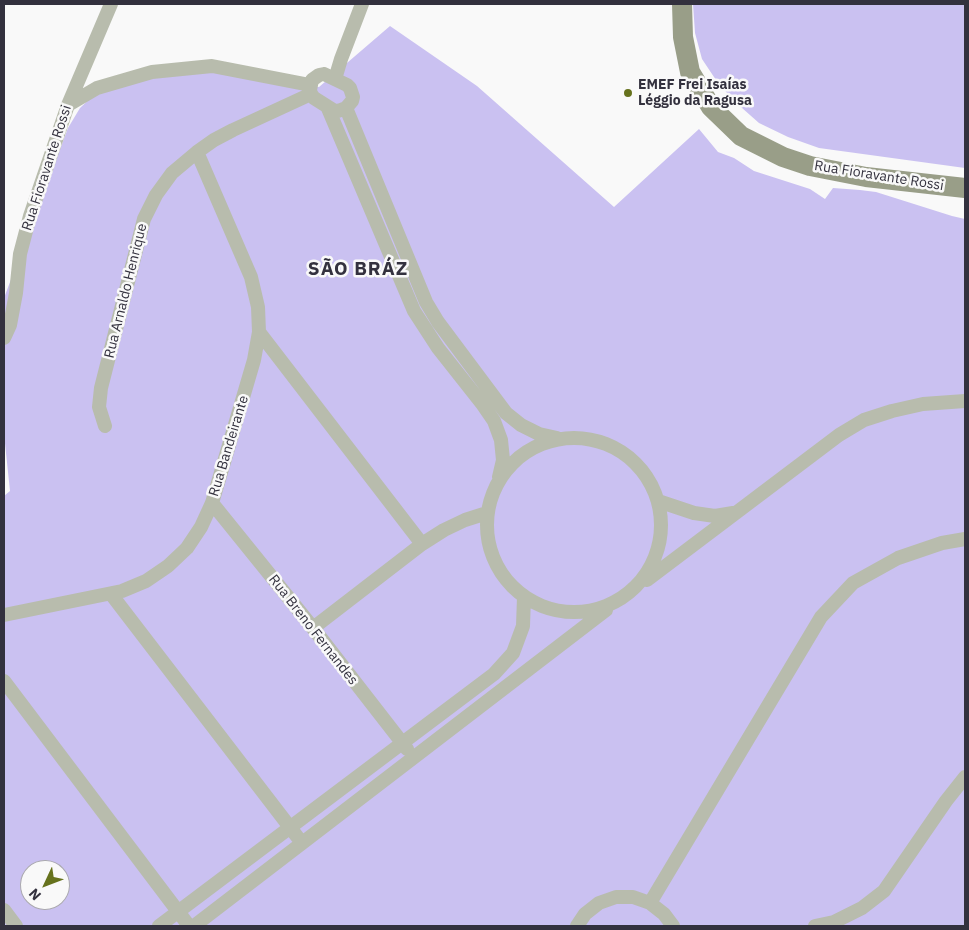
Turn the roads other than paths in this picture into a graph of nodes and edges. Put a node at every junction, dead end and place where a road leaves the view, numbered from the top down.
1 (111, 4) edge
2 (362, 4) edge
3 (682, 4) edge
4 (336, 79) junction
5 (310, 89) junction
6 (68, 105) junction
7 (327, 106) junction
8 (346, 108) junction
9 (196, 152) junction
10 (965, 188) edge
11 (259, 332) junction
12 (4, 338) edge
13 (965, 401) edge
14 (105, 426) dead end
15 (558, 438) junction
16 (499, 479) junction
17 (658, 501) junction
18 (212, 503) junction
19 (736, 512) junction
20 (487, 513) junction
21 (965, 538) edge
22 (422, 544) junction
23 (634, 589) junction
24 (111, 594) junction
25 (524, 597) junction
26 (615, 603) junction
27 (4, 615) edge
28 (313, 628) junction
29 (4, 681) edge
30 (402, 743) junction
31 (413, 758) junction
32 (965, 776) edge
33 (290, 827) junction
34 (302, 843) junction
35 (650, 903) junction
36 (4, 910) edge
37 (178, 912) junction
38 (16, 926) edge
39 (159, 926) edge
40 (190, 926) edge
41 (194, 926) edge
42 (577, 926) edge
43 (673, 926) edge
44 (815, 926) edge

1 - 6 street, Rua Fioravante Rossi
2 - 4 street
3 - 10 main road, Rua Fioravante Rossi
4 - 5 street
4 - 8 street
5 - 6 street
5 - 7 street
5 - 9 street, Rua Arnaldo Henrique
6 - 12 street, Rua Fioravante Rossi
7 - 8 street
7 - 16 street
8 - 15 street
9 - 11 street, Rua Bandeirante
9 - 14 street, Rua Arnaldo Henrique
11 - 18 street, Rua Bandeirante
11 - 22 street
13 - 19 street
15 - 16 street
15 - 17 street
16 - 20 street
17 - 19 street
17 - 23 street
18 - 24 street, Rua Bandeirante
18 - 28 street, Rua Breno Fernandes
19 - 23 street
20 - 22 street
20 - 25 street
21 - 35 street
22 - 28 street
23 - 26 street
24 - 27 street, Rua Bandeirante
24 - 33 street
25 - 26 street
25 - 30 street
26 - 31 street
28 - 30 street, Rua Breno Fernandes
29 - 37 street
30 - 31 street, Rua Breno Fernandes
30 - 33 street
31 - 34 street
32 - 44 street
33 - 34 street
33 - 37 street
34 - 41 street
35 - 42 street
35 - 43 street
36 - 38 street
37 - 39 street
37 - 40 street

